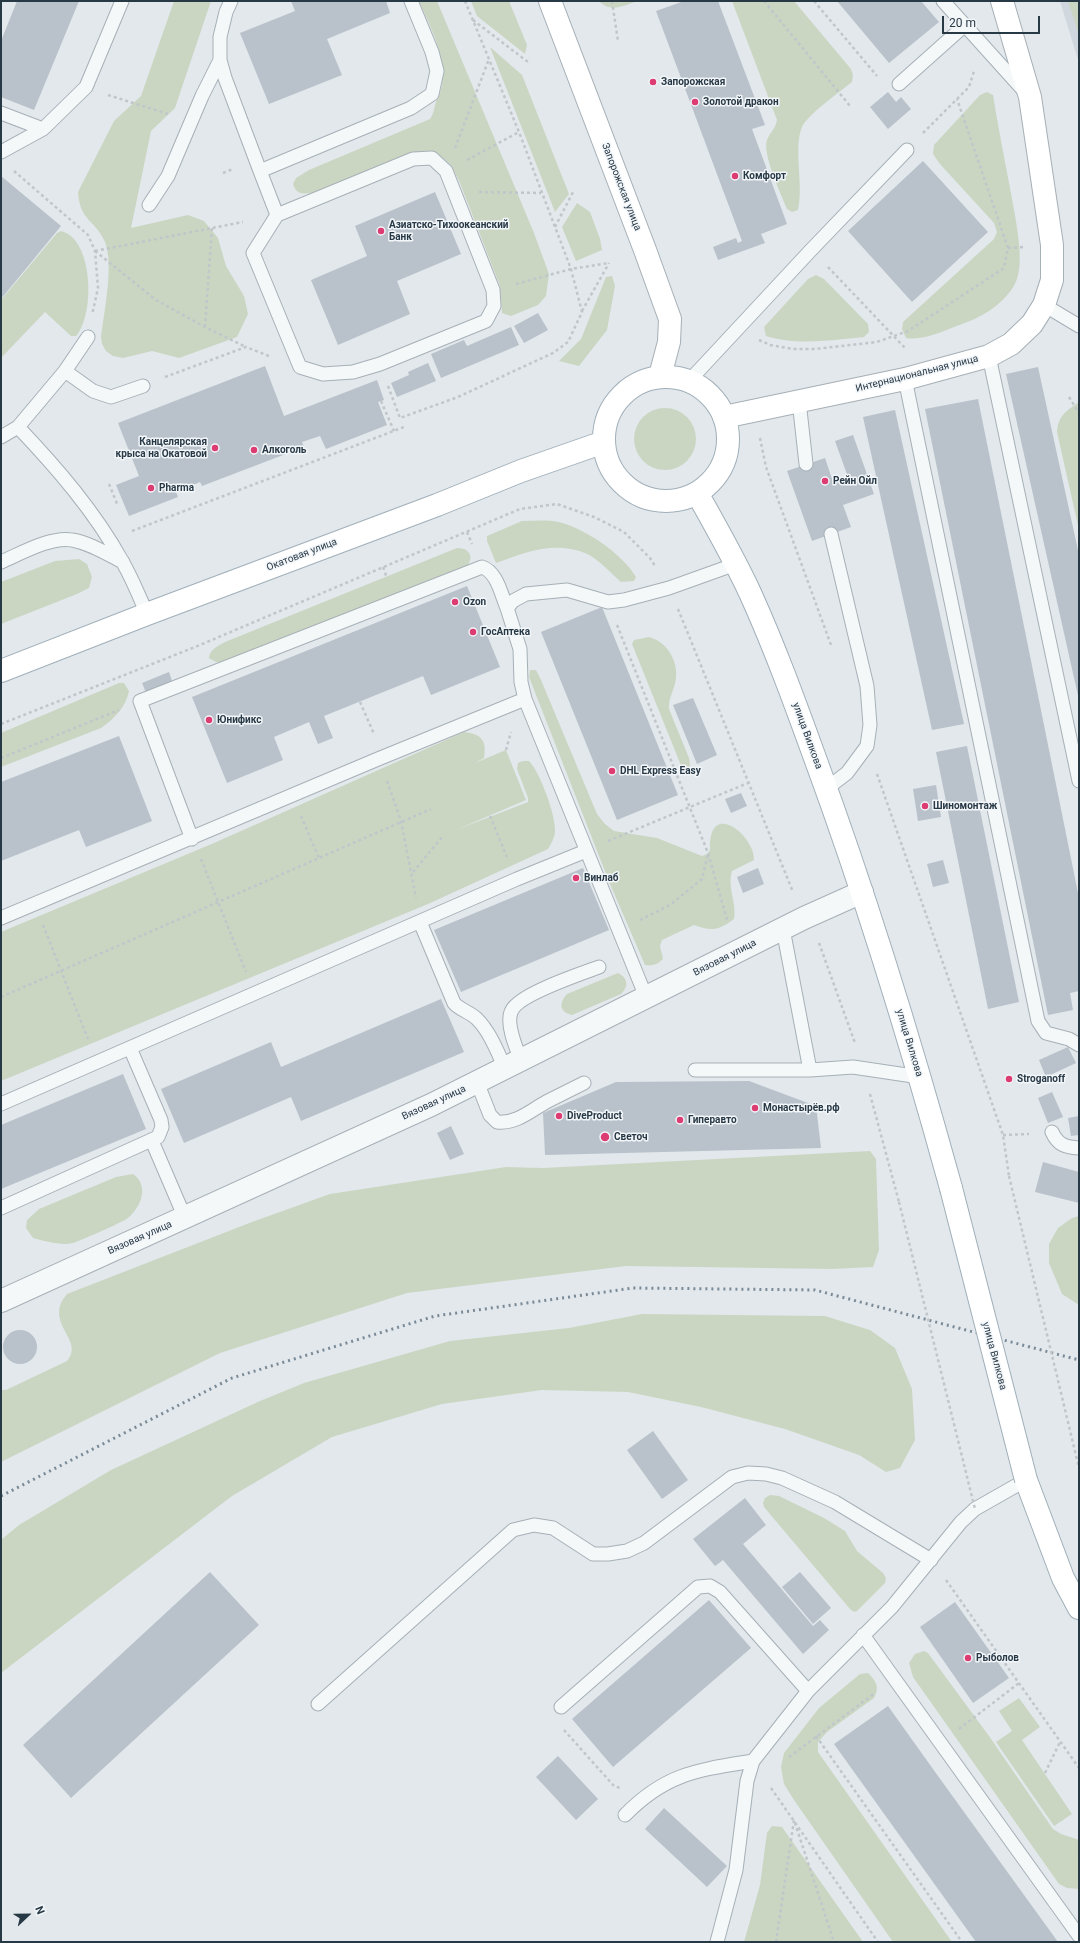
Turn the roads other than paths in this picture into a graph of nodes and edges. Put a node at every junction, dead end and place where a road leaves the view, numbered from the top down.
1 (122, 1) edge
2 (231, 1) edge
3 (411, 1) edge
4 (550, 1) edge
5 (943, 1) edge
6 (1002, 1) edge
7 (964, 26) junction
8 (220, 60) junction
9 (899, 84) road end
10 (1030, 97) junction
11 (1, 113) edge
12 (43, 129) junction
13 (906, 150) dead end
14 (1, 152) edge
15 (260, 171) junction
16 (149, 205) dead end
17 (277, 215) junction
18 (1044, 305) junction
19 (1079, 326) edge
20 (88, 337) road end
21 (989, 356) junction
22 (65, 372) junction
23 (660, 376) junction
24 (906, 379) junction
25 (689, 381) junction
26 (143, 386) road end
27 (799, 401) junction
28 (724, 417) junction
29 (18, 427) junction
30 (1, 437) edge
31 (604, 442) junction
32 (806, 464) dead end
33 (697, 493) junction
34 (831, 534) dead end
35 (1, 562) edge
36 (123, 562) junction
37 (736, 564) junction
38 (507, 608) junction
39 (147, 614) junction
40 (1, 671) edge
41 (525, 699) junction
42 (1079, 781) edge
43 (826, 789) junction
44 (192, 838) junction
45 (586, 851) junction
46 (862, 892) junction
47 (1, 918) edge
48 (420, 922) junction
49 (783, 929) junction
50 (599, 967) dead end
51 (646, 997) junction
52 (1079, 1045) edge
53 (130, 1048) junction
54 (513, 1064) junction
55 (694, 1070) dead end
56 (810, 1070) junction
57 (920, 1077) junction
58 (477, 1082) junction
59 (584, 1084) dead end
60 (1, 1104) edge
61 (1052, 1132) dead end
62 (152, 1141) junction
63 (1079, 1148) edge
64 (1, 1208) edge
65 (185, 1218) junction
66 (1, 1301) edge
67 (1026, 1480) junction
68 (931, 1560) junction
69 (1079, 1608) edge
70 (864, 1635) junction
71 (808, 1691) junction
72 (318, 1704) dead end
73 (561, 1707) road end
74 (753, 1761) junction
75 (625, 1815) dead end
76 (1079, 1937) edge
77 (717, 1942) edge
78 (1073, 1942) edge

1 - 12 lane
2 - 8 lane
3 - 15 lane
4 - 23 main road, Запорожская улица
5 - 7 lane
6 - 10 main road, Интернациональная улица
7 - 9 lane
7 - 10 lane
8 - 15 lane
8 - 16 lane
10 - 18 main road, Интернациональная улица
11 - 12 lane
12 - 14 lane
13 - 25 lane
15 - 17 lane
17 - 17 lane
18 - 19 lane
18 - 21 main road, Интернациональная улица
20 - 22 lane
21 - 24 main road, Интернациональная улица
21 - 42 lane
22 - 26 lane
22 - 29 lane
23 - 25 main road
23 - 31 main road
24 - 27 main road, Интернациональная улица
24 - 52 lane
25 - 28 main road
27 - 28 main road, Интернациональная улица
27 - 32 lane
28 - 33 main road
29 - 30 lane
29 - 36 lane
31 - 33 main road
31 - 39 main road, Окатовая улица
33 - 37 main road, улица Вилкова
34 - 43 lane
35 - 36 lane
36 - 39 lane
37 - 38 lane
37 - 43 main road, улица Вилкова
38 - 41 lane
38 - 44 lane
39 - 40 main road, Окатовая улица
41 - 44 lane
41 - 45 lane
43 - 46 main road, улица Вилкова
44 - 47 lane
45 - 48 lane
45 - 51 lane
46 - 49 street, Вязовая улица
46 - 57 main road, улица Вилкова
48 - 53 lane
48 - 54 lane
49 - 51 street, Вязовая улица
49 - 56 lane
50 - 54 lane
51 - 54 street, Вязовая улица
53 - 60 lane
53 - 62 lane
54 - 58 street, Вязовая улица
55 - 56 lane
56 - 57 lane
57 - 67 main road, улица Вилкова, bridge
58 - 59 lane
58 - 65 street, Вязовая улица
61 - 63 lane
62 - 64 lane
62 - 65 lane
65 - 66 street, Вязовая улица
67 - 68 lane
67 - 69 main road, улица Вилкова
68 - 70 lane
68 - 72 lane
70 - 71 lane
70 - 76 lane
71 - 73 lane
71 - 74 lane
74 - 75 lane
74 - 77 lane
76 - 78 lane

